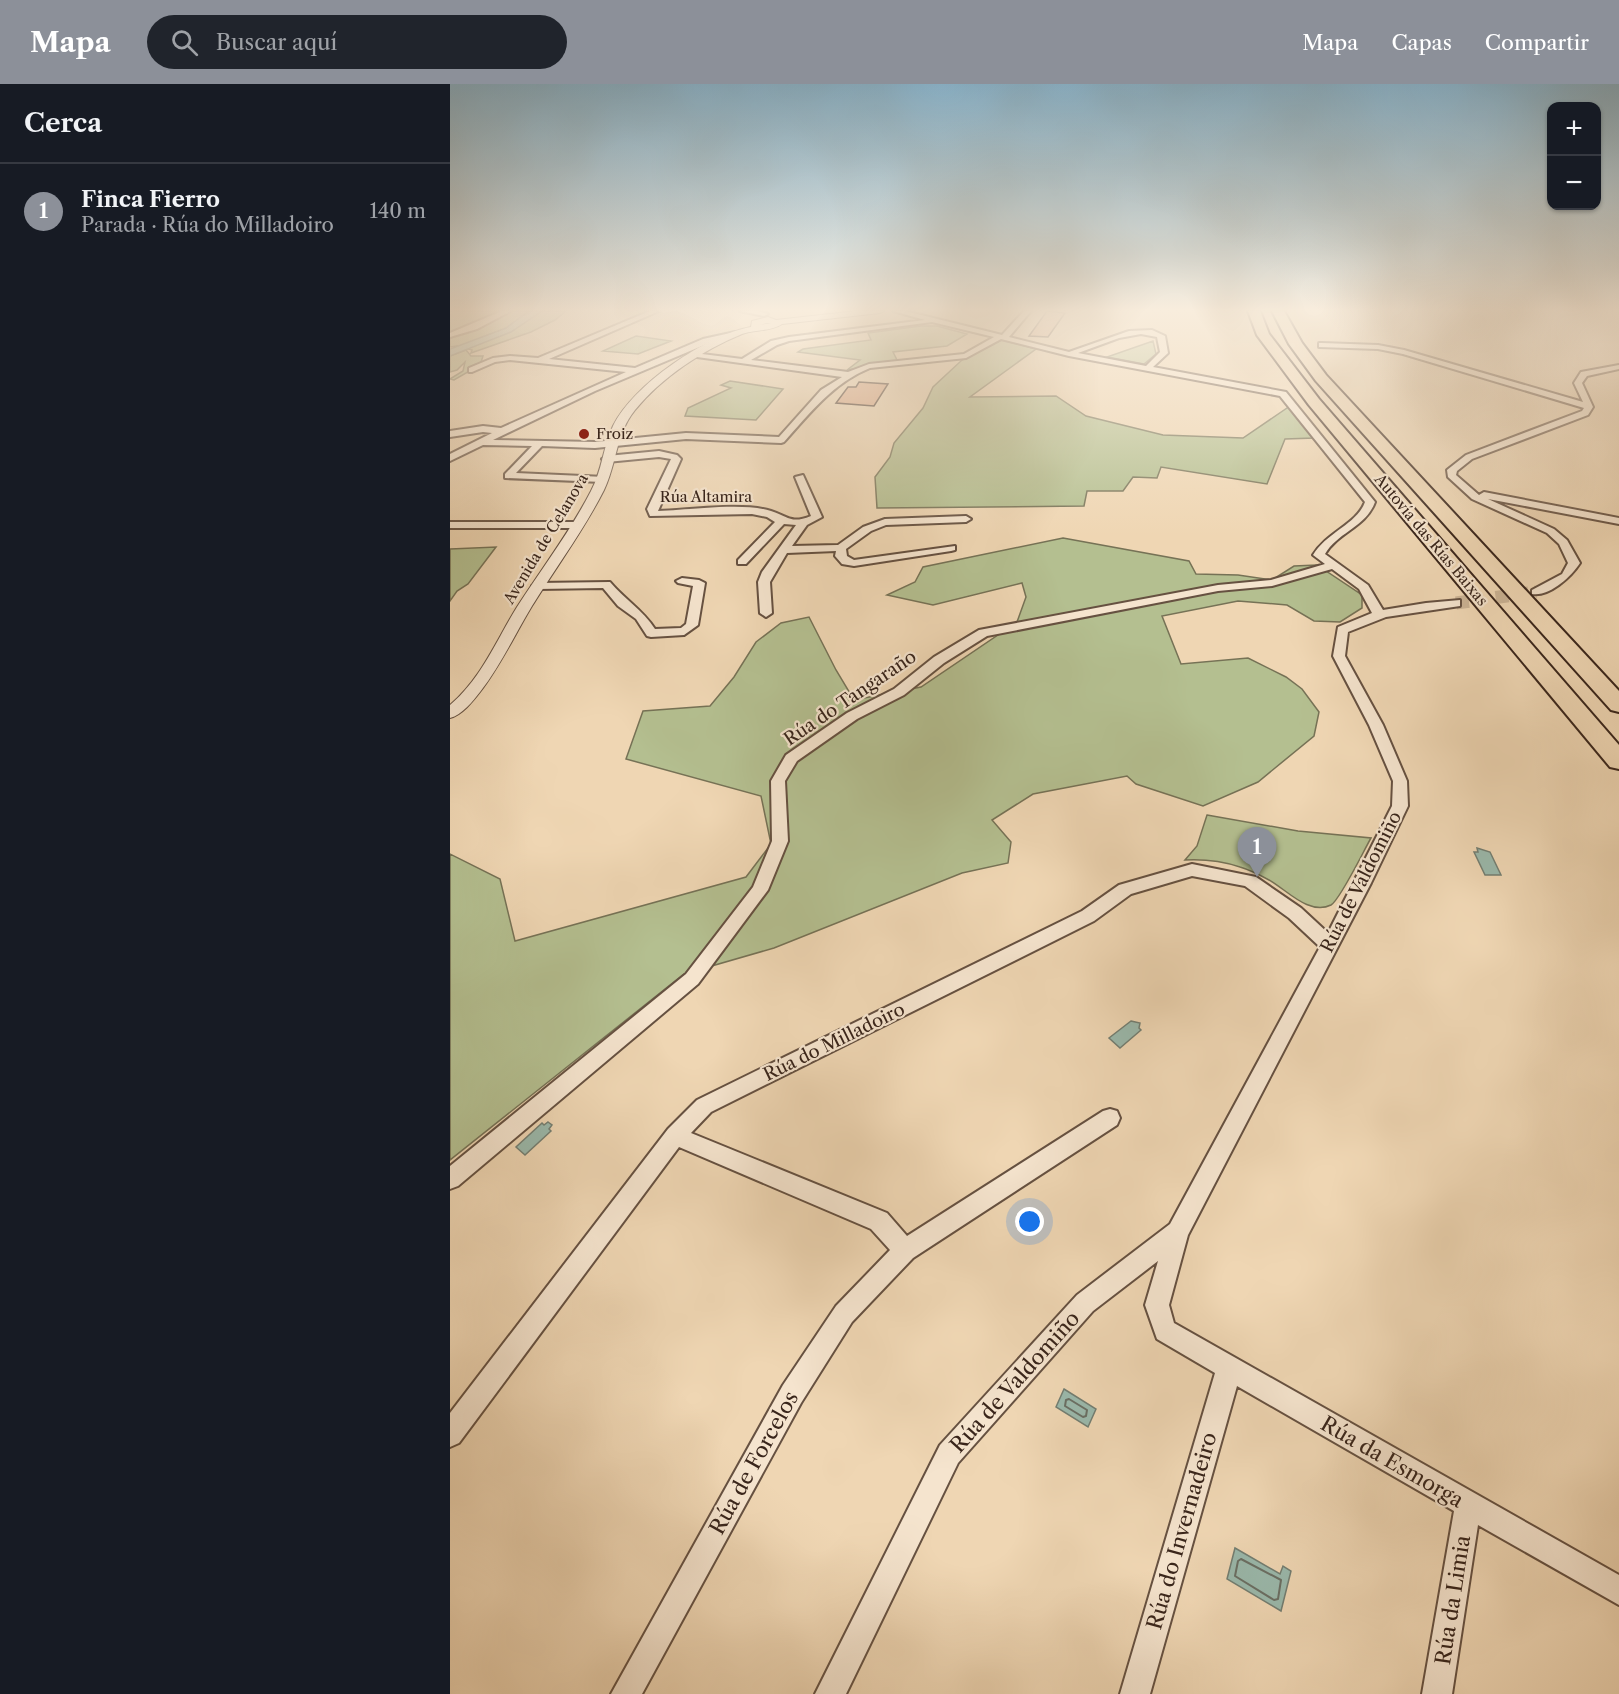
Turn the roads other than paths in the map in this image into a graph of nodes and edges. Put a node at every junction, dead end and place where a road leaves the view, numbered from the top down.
1 (602, 386) edge
2 (655, 386) edge
3 (833, 386) edge
4 (1240, 386) edge
5 (1302, 386) edge
6 (1328, 386) edge
7 (1519, 386) edge
8 (1579, 386) edge
9 (1589, 407) junction
10 (503, 431) junction
11 (450, 434) edge
12 (483, 442) junction
13 (611, 443) junction
14 (539, 444) junction
15 (450, 458) edge
16 (607, 459) junction
17 (800, 477) dead end
18 (602, 478) junction
19 (1471, 494) junction
20 (966, 519) dead end
21 (781, 521) junction
22 (1619, 521) edge
23 (803, 523) junction
24 (450, 525) edge
25 (577, 525) junction
26 (841, 548) junction
27 (951, 548) dead end
28 (784, 550) junction
29 (742, 562) dead end
30 (1332, 566) junction
31 (682, 581) dead end
32 (538, 586) junction
33 (1536, 592) tunnel mouth
34 (1456, 603) tunnel mouth
35 (766, 613) dead end
36 (1379, 614) junction
37 (1619, 705) edge
38 (450, 713) edge
39 (1619, 761) edge
40 (1330, 945) junction
41 (1110, 1118) dead end
42 (675, 1136) junction
43 (450, 1179) edge
44 (1178, 1232) junction
45 (905, 1250) junction
46 (1165, 1331) joint
47 (1228, 1369) junction
48 (450, 1434) edge
49 (1468, 1505) junction
50 (1619, 1591) edge
51 (626, 1694) edge
52 (830, 1694) edge
53 (1135, 1694) edge
54 (1437, 1694) edge

1 - 10 street
2 - 13 street, Avenida de Celanova
3 - 13 street
4 - 30 street
5 - 39 highway, Autovía das Rías Baixas
6 - 37 highway, Autovía das Rías Baixas
7 - 9 street
8 - 9 street
9 - 19 street
10 - 11 street
10 - 12 street
12 - 14 street
12 - 15 street
13 - 14 street
13 - 16 street, Avenida de Celanova
14 - 18 street
16 - 18 street, Avenida de Celanova
16 - 21 street, Rúa Altamira
17 - 23 street
18 - 25 street, Avenida de Celanova
19 - 22 street
19 - 33 street
20 - 26 street
21 - 23 street, Rúa Altamira
21 - 29 street
23 - 28 street
24 - 25 street
25 - 32 street, Avenida de Celanova
26 - 27 street
26 - 28 street
28 - 35 street
30 - 36 street
30 - 43 street, Rúa do Tangaraño
31 - 32 street
32 - 38 street, Avenida de Celanova
34 - 36 street, Rúa de Valdomiño
36 - 40 street, Rúa de Valdomiño
40 - 42 street, Rúa do Milladoiro
40 - 44 street, Rúa de Valdomiño
41 - 45 street, Rúa de Forcelos
42 - 45 street
42 - 48 street, Rúa do Milladoiro
44 - 46 street, Rúa de Valdomiño
44 - 52 street, Rúa de Valdomiño
45 - 51 street, Rúa de Forcelos
46 - 47 street, Rúa da Esmorga
47 - 49 street, Rúa da Esmorga
47 - 53 street, Rúa do Invernadeiro
49 - 50 street, Rúa da Esmorga
49 - 54 street, Rúa da Limia

